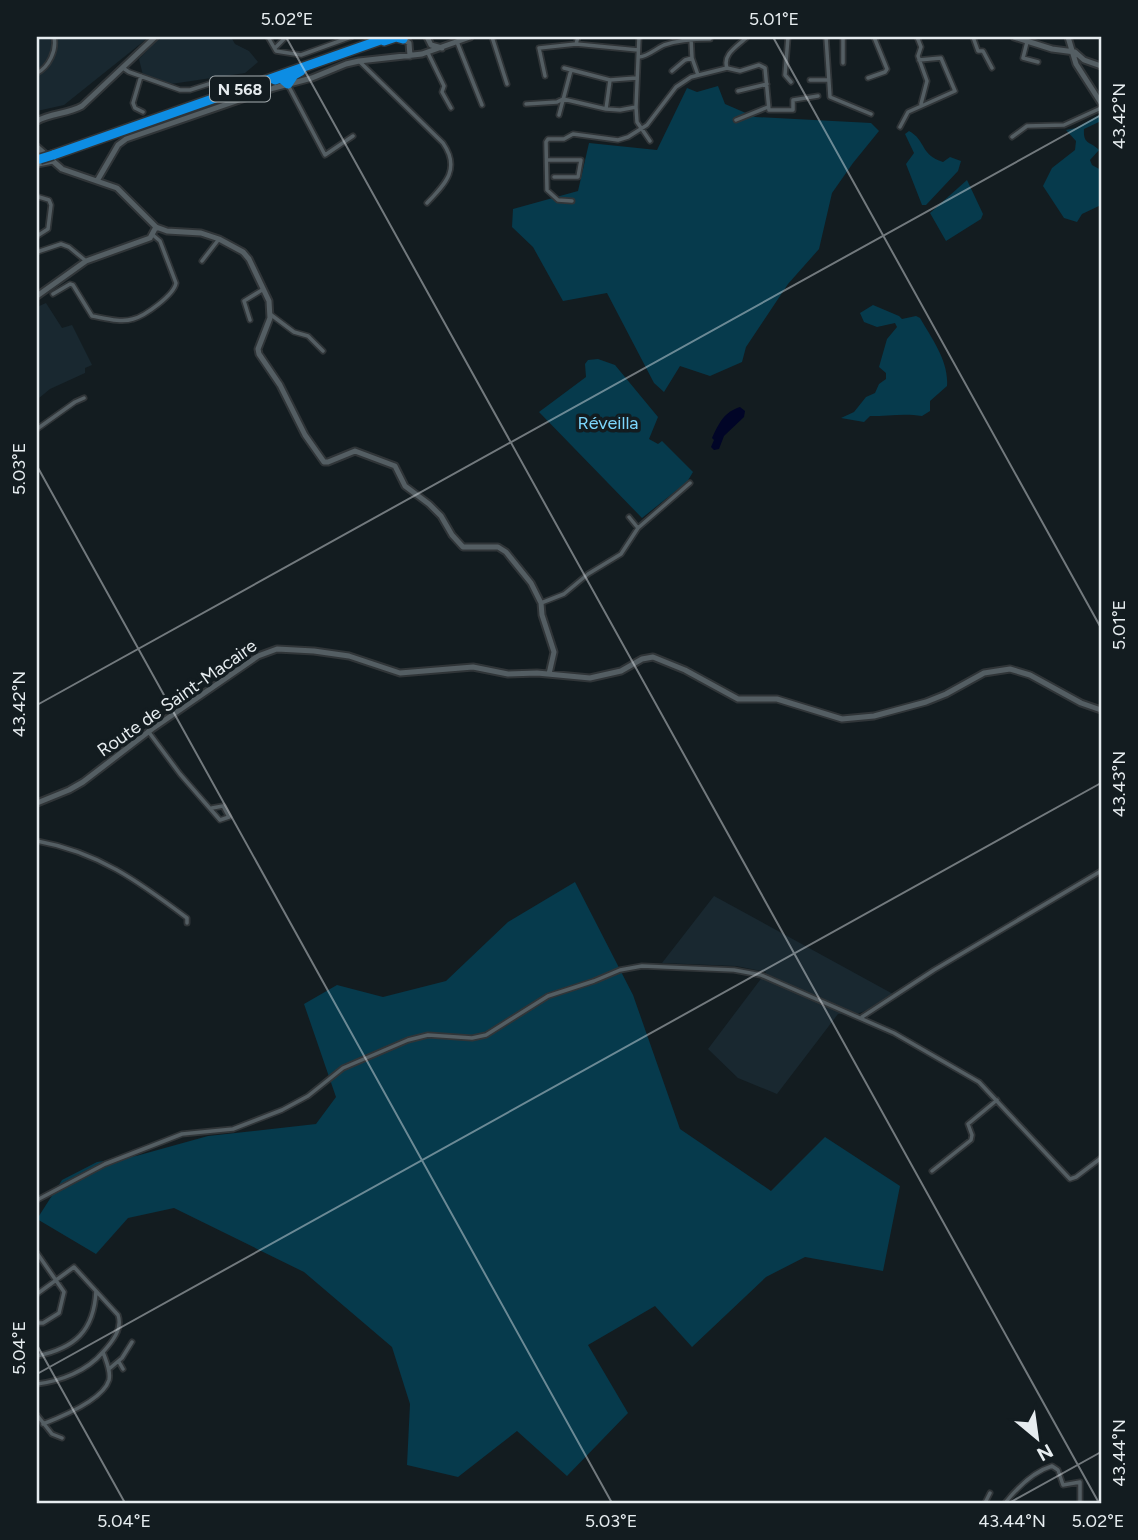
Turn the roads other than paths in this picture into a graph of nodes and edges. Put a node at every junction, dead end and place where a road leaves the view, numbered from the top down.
1 (54, 37) edge
2 (157, 37) edge
3 (268, 37) edge
4 (286, 37) edge
5 (351, 37) edge
6 (374, 37) edge
7 (389, 37) edge
8 (427, 37) edge
9 (470, 37) edge
10 (492, 37) edge
11 (578, 37) edge
12 (639, 37) edge
13 (747, 37) edge
14 (788, 37) edge
15 (825, 37) edge
16 (843, 37) edge
17 (874, 37) edge
18 (917, 37) edge
19 (973, 37) edge
20 (1014, 37) edge
21 (1076, 37) edge
22 (1069, 38) edge
23 (403, 39) joint
24 (691, 39) junction
25 (710, 39) dead end
26 (457, 42) junction
27 (1027, 42) junction
28 (576, 44) junction
29 (275, 48) junction
30 (358, 48) junction
31 (442, 48) junction
32 (638, 50) junction
33 (1072, 52) junction
34 (428, 53) junction
35 (410, 56) junction
36 (638, 57) junction
37 (692, 58) junction
38 (919, 60) junction
39 (359, 61) junction
40 (1038, 62) dead end
41 (843, 63) dead end
42 (1101, 66) edge
43 (122, 68) junction
44 (564, 68) dead end
45 (727, 68) junction
46 (992, 68) dead end
47 (571, 69) junction
48 (671, 71) dead end
49 (37, 73) edge
50 (698, 75) junction
51 (141, 76) junction
52 (545, 76) dead end
53 (636, 78) junction
54 (868, 78) dead end
55 (610, 80) junction
56 (810, 80) dead end
57 (829, 80) junction
58 (212, 82) dead end
59 (792, 82) dead end
60 (288, 84) junction
61 (507, 84) dead end
62 (766, 84) junction
63 (738, 91) dead end
64 (228, 93) junction
65 (818, 96) dead end
66 (563, 99) junction
67 (1101, 103) edge
68 (526, 104) dead end
69 (921, 104) junction
70 (482, 105) dead end
71 (636, 107) junction
72 (451, 108) dead end
73 (1101, 108) edge
74 (606, 109) junction
75 (769, 109) junction
76 (143, 112) dead end
77 (37, 114) edge
78 (870, 114) dead end
79 (559, 115) dead end
80 (46, 117) junction
81 (736, 120) dead end
82 (37, 121) edge
83 (900, 127) dead end
84 (640, 129) junction
85 (353, 136) dead end
86 (1012, 137) dead end
87 (91, 139) junction
88 (650, 141) dead end
89 (52, 156) junction
90 (38, 157) edge
91 (547, 160) junction
92 (554, 177) dead end
93 (97, 181) junction
94 (39, 197) dead end
95 (572, 201) dead end
96 (427, 203) dead end
97 (156, 228) junction
98 (153, 235) junction
99 (37, 236) edge
100 (219, 239) junction
101 (37, 253) edge
102 (86, 261) junction
103 (202, 261) dead end
104 (264, 289) junction
105 (53, 294) dead end
106 (37, 296) edge
107 (270, 316) junction
108 (250, 320) dead end
109 (323, 351) dead end
110 (84, 398) dead end
111 (37, 429) edge
112 (690, 483) dead end
113 (629, 517) dead end
114 (638, 528) junction
115 (541, 603) junction
116 (548, 674) junction
117 (1101, 710) edge
118 (148, 732) junction
119 (37, 803) edge
120 (212, 808) junction
121 (37, 841) edge
122 (1101, 871) edge
123 (187, 923) dead end
124 (862, 1017) junction
125 (997, 1100) junction
126 (1101, 1158) edge
127 (932, 1171) dead end
128 (37, 1200) edge
129 (37, 1253) edge
130 (56, 1280) junction
131 (96, 1291) junction
132 (37, 1294) edge
133 (37, 1323) edge
134 (132, 1342) dead end
135 (103, 1352) junction
136 (37, 1356) edge
137 (119, 1362) junction
138 (109, 1369) junction
139 (123, 1370) dead end
140 (37, 1384) edge
141 (37, 1415) edge
142 (43, 1424) junction
143 (62, 1438) dead end
144 (990, 1493) dead end
145 (985, 1503) edge
146 (1005, 1503) edge
147 (1080, 1503) edge

1 - 49 street
2 - 43 street
3 - 29 street
4 - 29 street
5 - 29 street
6 - 87 highway, N 568
7 - 30 highway, N 568
8 - 31 street
9 - 26 street
10 - 61 street
11 - 28 street
12 - 32 street
13 - 45 street
14 - 59 street
15 - 57 street
16 - 41 street
17 - 54 street
18 - 38 street
19 - 46 street
20 - 27 street
21 - 22 street
22 - 33 street
23 - 30 highway
23 - 35 street
24 - 25 street
24 - 36 street
24 - 37 street
26 - 31 street
26 - 70 street
27 - 33 street
27 - 40 street
28 - 32 street
28 - 52 street
30 - 60 highway
30 - 64 highway, N 568
31 - 34 street
32 - 36 street
33 - 42 street
33 - 67 street
34 - 35 street
34 - 72 street
35 - 39 street
36 - 53 street
37 - 48 street
37 - 50 street
38 - 69 street
38 - 69 street
39 - 60 street
39 - 96 street
43 - 51 street
43 - 80 street
44 - 47 street
45 - 50 street
45 - 62 street
47 - 55 street
47 - 66 street
50 - 84 street
51 - 58 street
51 - 76 street
53 - 55 street
53 - 71 street
55 - 74 street
56 - 57 street
57 - 78 street
60 - 64 highway
60 - 85 street
60 - 93 street
62 - 63 street
62 - 75 street
64 - 87 highway, N 568
65 - 75 street
66 - 68 street
66 - 74 street
66 - 79 street
69 - 83 street
71 - 74 street
71 - 84 street
73 - 86 street
75 - 81 street
77 - 80 street
80 - 82 street
84 - 88 street
84 - 91 street
87 - 89 highway
89 - 90 highway, bridge
89 - 93 street
91 - 92 street
91 - 95 street
93 - 97 street
94 - 99 street
97 - 98 street
97 - 100 street
98 - 102 street
98 - 105 street
100 - 103 street
100 - 104 street
101 - 102 street
102 - 106 street
104 - 107 street
104 - 108 street
107 - 109 street
107 - 115 street
110 - 111 street
112 - 114 street
113 - 114 street
114 - 115 street
115 - 116 street
116 - 117 street, Route de Saint-Macaire
116 - 118 street, Route de Saint-Macaire
118 - 119 street, Route de Saint-Macaire
118 - 120 street
120 - 120 street
121 - 123 street
122 - 124 street
124 - 125 street
124 - 128 street
125 - 126 street
125 - 127 street
129 - 130 street
130 - 131 street
130 - 132 street
130 - 133 street
131 - 135 street
131 - 136 street
134 - 137 street
135 - 138 street
135 - 140 street
137 - 138 street
137 - 139 street
138 - 142 street
141 - 142 street
142 - 143 street
144 - 145 street
146 - 147 street

